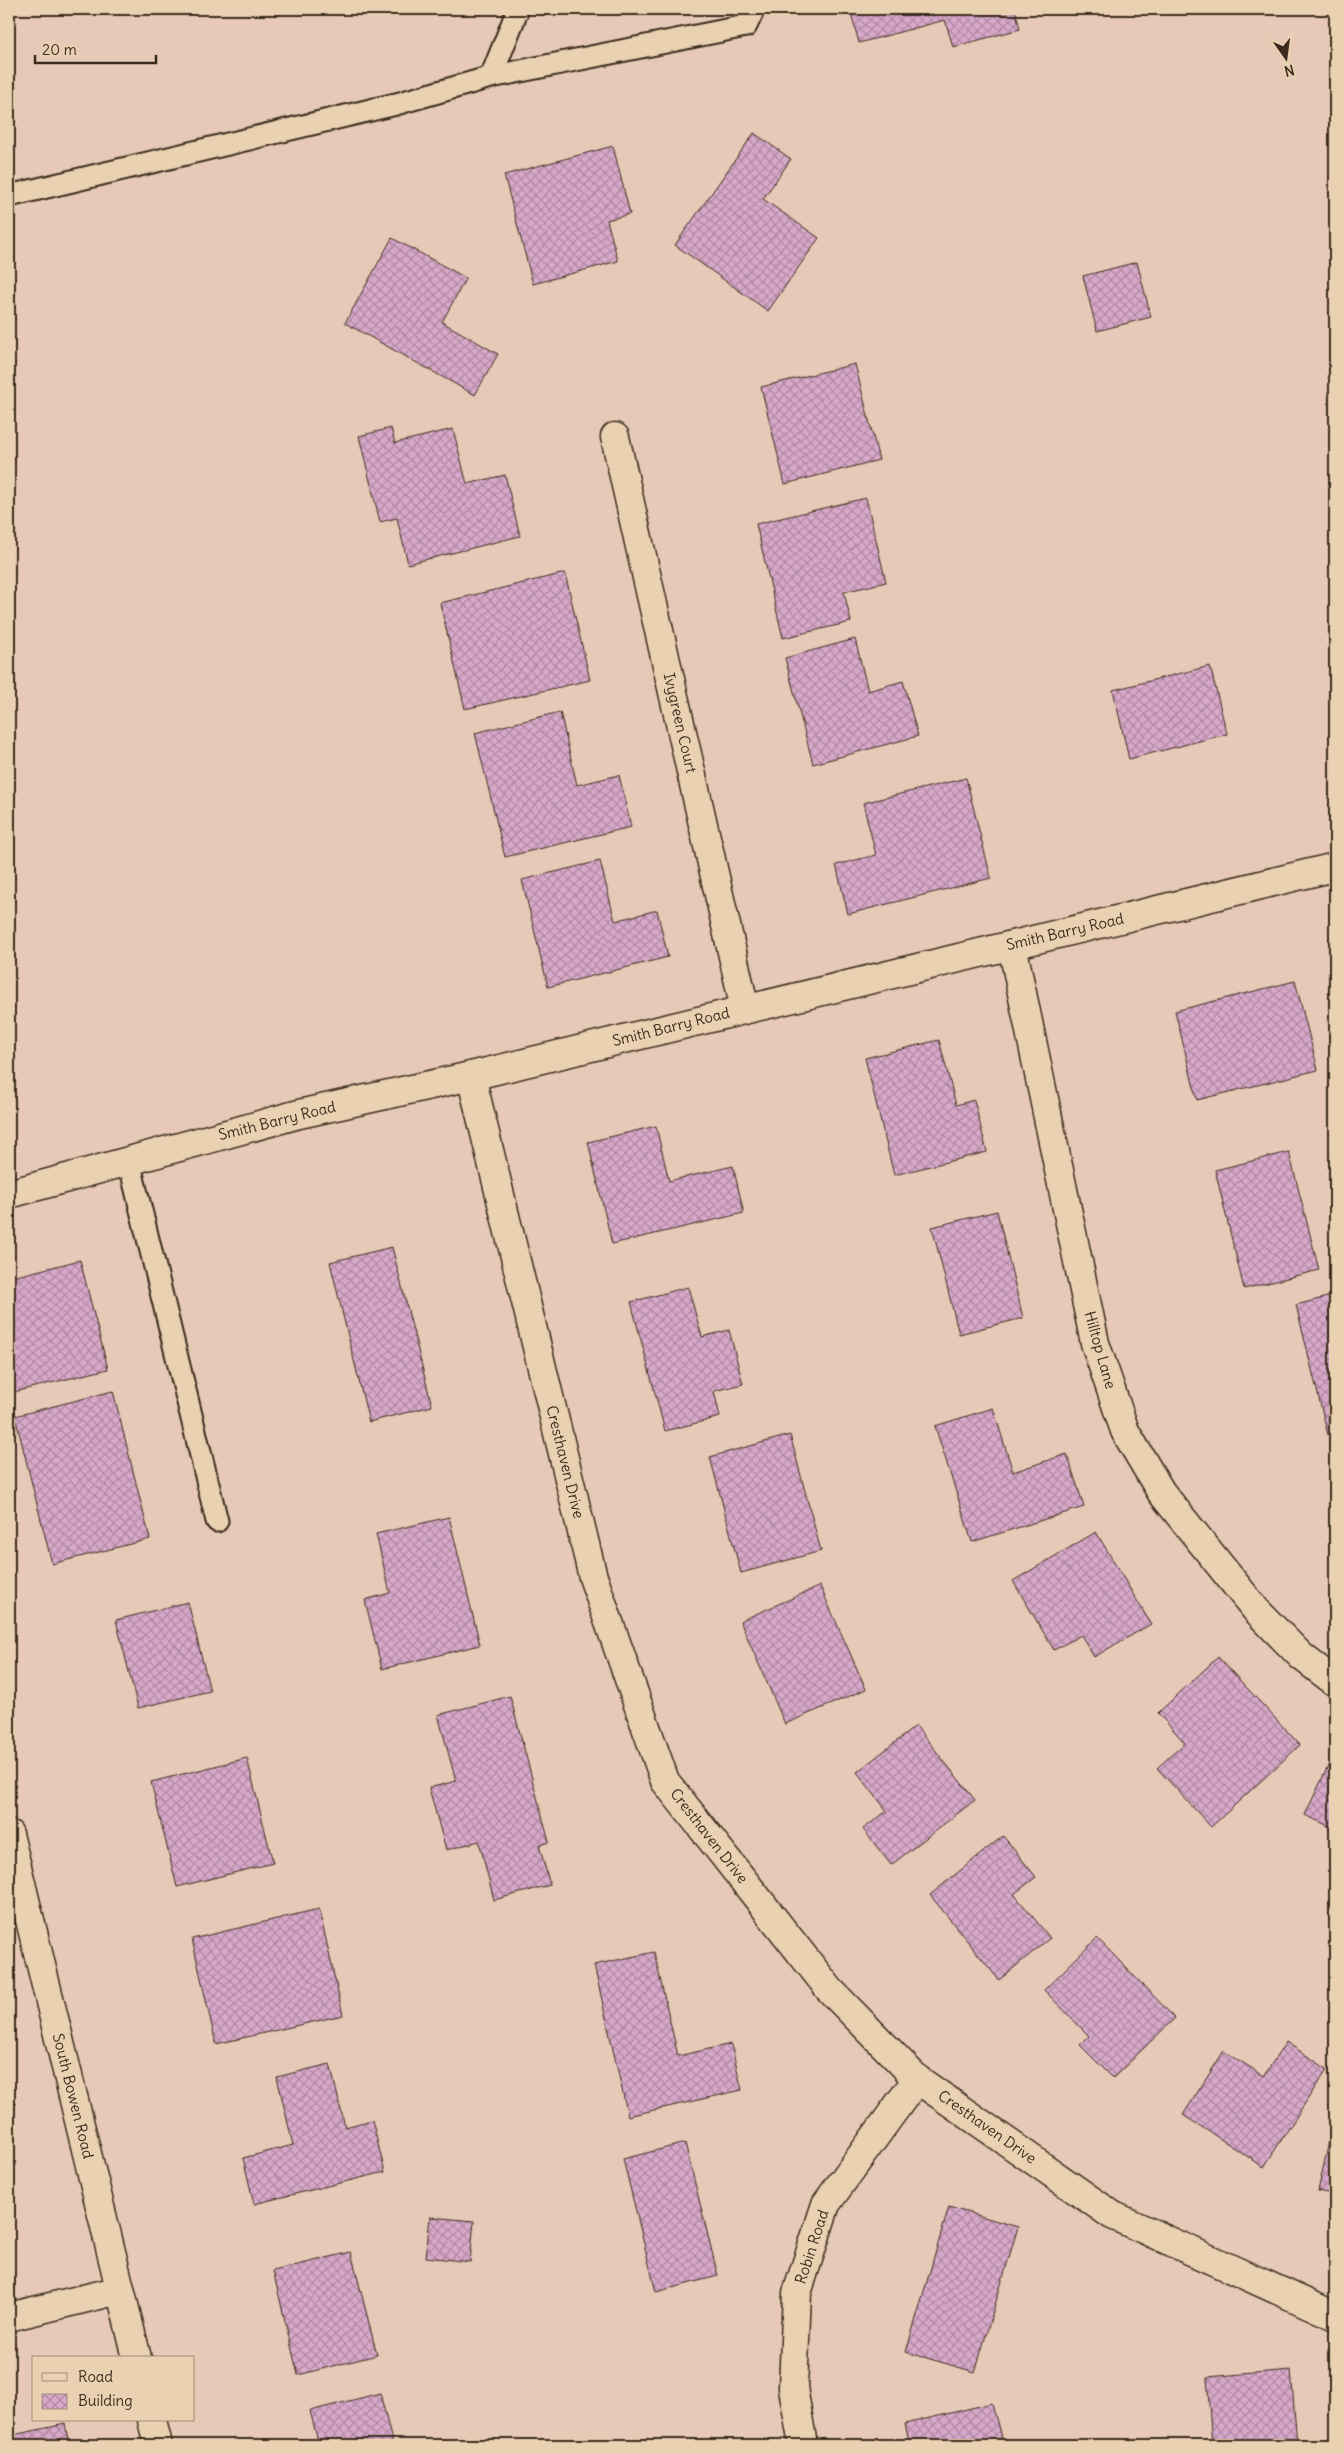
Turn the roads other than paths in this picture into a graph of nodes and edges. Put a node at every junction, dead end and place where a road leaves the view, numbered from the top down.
1 (518, 9) edge
2 (754, 9) edge
3 (491, 77) junction
4 (9, 196) edge
5 (615, 437) dead end
6 (1335, 867) edge
7 (1012, 945) junction
8 (745, 1009) junction
9 (471, 1076) junction
10 (129, 1161) junction
11 (9, 1194) edge
12 (217, 1520) dead end
13 (1335, 1682) edge
14 (9, 1834) edge
15 (917, 2078) junction
16 (120, 2290) junction
17 (1335, 2316) edge
18 (9, 2317) edge
19 (136, 2356) edge
20 (152, 2422) edge
21 (158, 2445) edge
22 (803, 2445) edge

1 - 3 lane
2 - 3 lane
3 - 4 lane
5 - 8 street, Ivygreen Court
6 - 7 street, Smith Barry Road
7 - 8 street, Smith Barry Road
7 - 13 street, Hilltop Lane
8 - 9 street, Smith Barry Road
9 - 10 street, Smith Barry Road
9 - 15 street, Cresthaven Drive
10 - 11 street, Smith Barry Road
10 - 12 lane
14 - 16 street, South Bowen Road
15 - 17 street, Cresthaven Drive
15 - 22 street, Robin Road
16 - 18 street
16 - 19 street, South Bowen Road
20 - 21 street

